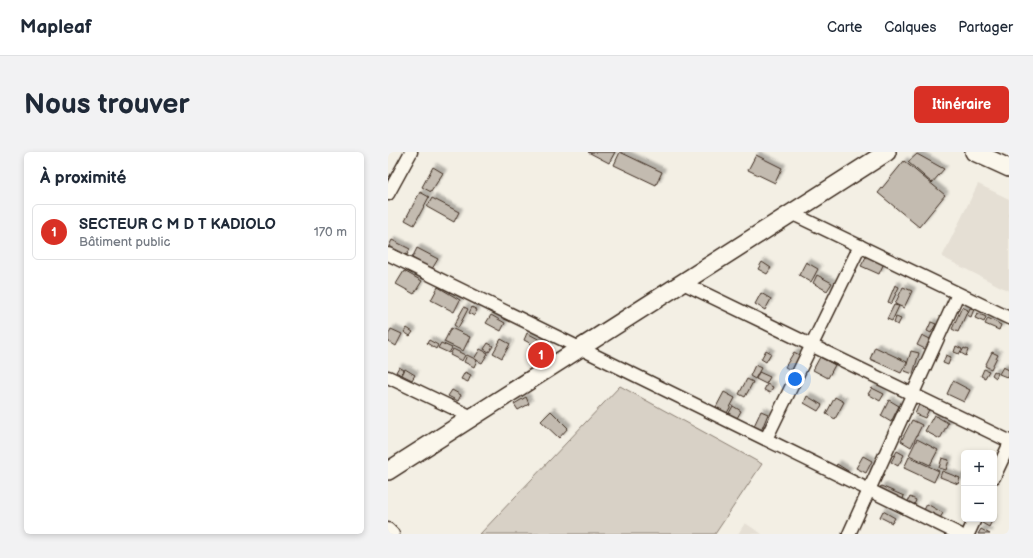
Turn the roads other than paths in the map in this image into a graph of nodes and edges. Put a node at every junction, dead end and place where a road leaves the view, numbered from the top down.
1 (411, 152) edge
2 (887, 152) edge
3 (974, 152) edge
4 (1009, 168) edge
5 (388, 194) edge
6 (791, 213) junction
7 (860, 246) junction
8 (388, 254) edge
9 (682, 283) junction
10 (958, 294) junction
11 (1009, 318) edge
12 (811, 345) junction
13 (580, 348) junction
14 (388, 377) edge
15 (913, 394) junction
16 (472, 417) junction
17 (766, 439) junction
18 (1009, 441) edge
19 (1009, 445) edge
20 (388, 471) edge
21 (997, 471) edge
22 (869, 490) junction
23 (974, 522) edge
24 (388, 529) edge
25 (393, 534) edge
26 (849, 534) edge
27 (959, 534) edge
28 (968, 534) edge

1 - 5 street
2 - 6 street
3 - 4 street
6 - 7 street
6 - 9 street
7 - 10 street
7 - 12 street
8 - 13 street
9 - 12 street
9 - 13 street
10 - 11 street
10 - 15 street
12 - 15 street
12 - 17 street
13 - 16 street
13 - 17 street
14 - 16 street
15 - 18 street
15 - 22 street
16 - 20 street
17 - 22 street
19 - 21 street
22 - 26 street
22 - 27 street
23 - 28 street
24 - 25 street

